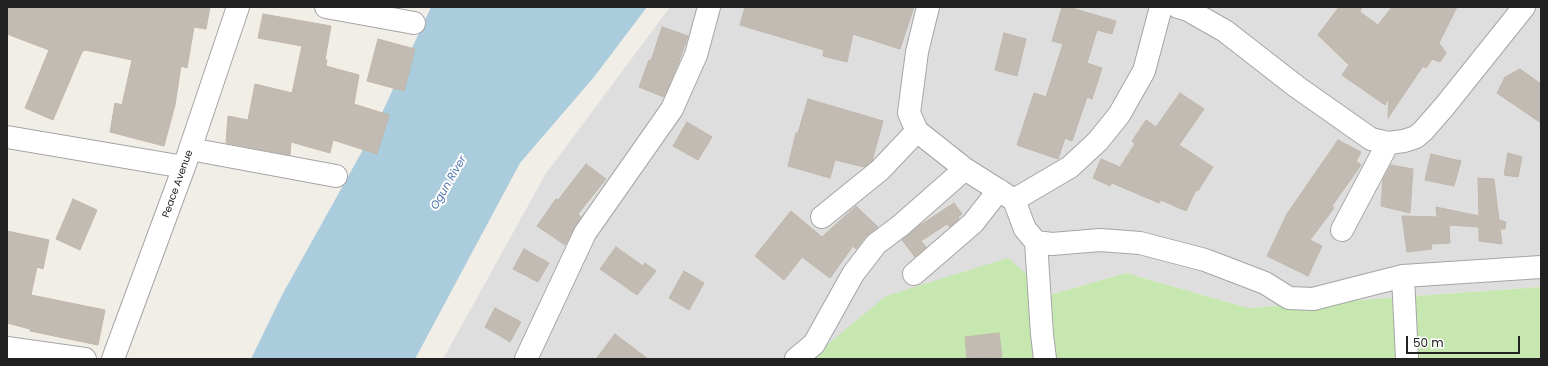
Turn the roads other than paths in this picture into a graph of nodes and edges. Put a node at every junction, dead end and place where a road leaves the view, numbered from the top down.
1 (238, 7) edge
2 (326, 7) edge
3 (709, 7) edge
4 (928, 7) edge
5 (1161, 7) edge
6 (1178, 7) edge
7 (1524, 7) edge
8 (414, 23) dead end
9 (917, 132) junction
10 (7, 137) edge
11 (1388, 143) junction
12 (187, 158) junction
13 (965, 169) junction
14 (336, 176) dead end
15 (1007, 195) junction
16 (822, 217) dead end
17 (1342, 230) dead end
18 (1036, 242) junction
19 (1541, 267) edge
20 (914, 274) dead end
21 (1403, 276) junction
22 (7, 348) edge
23 (85, 359) edge
24 (113, 359) edge
25 (526, 359) edge
26 (796, 359) edge
27 (1045, 359) edge
28 (1407, 359) edge

1 - 12 street, Peace Avenue
2 - 8 street
3 - 25 street
4 - 9 street
5 - 15 street
6 - 11 street
7 - 11 street
9 - 13 street
9 - 16 street
10 - 12 street
11 - 17 street
12 - 14 street
12 - 24 street, Peace Avenue
13 - 15 street
13 - 26 street
15 - 18 street
15 - 20 street
18 - 21 street
18 - 27 street
19 - 21 street
21 - 28 street
22 - 23 street

